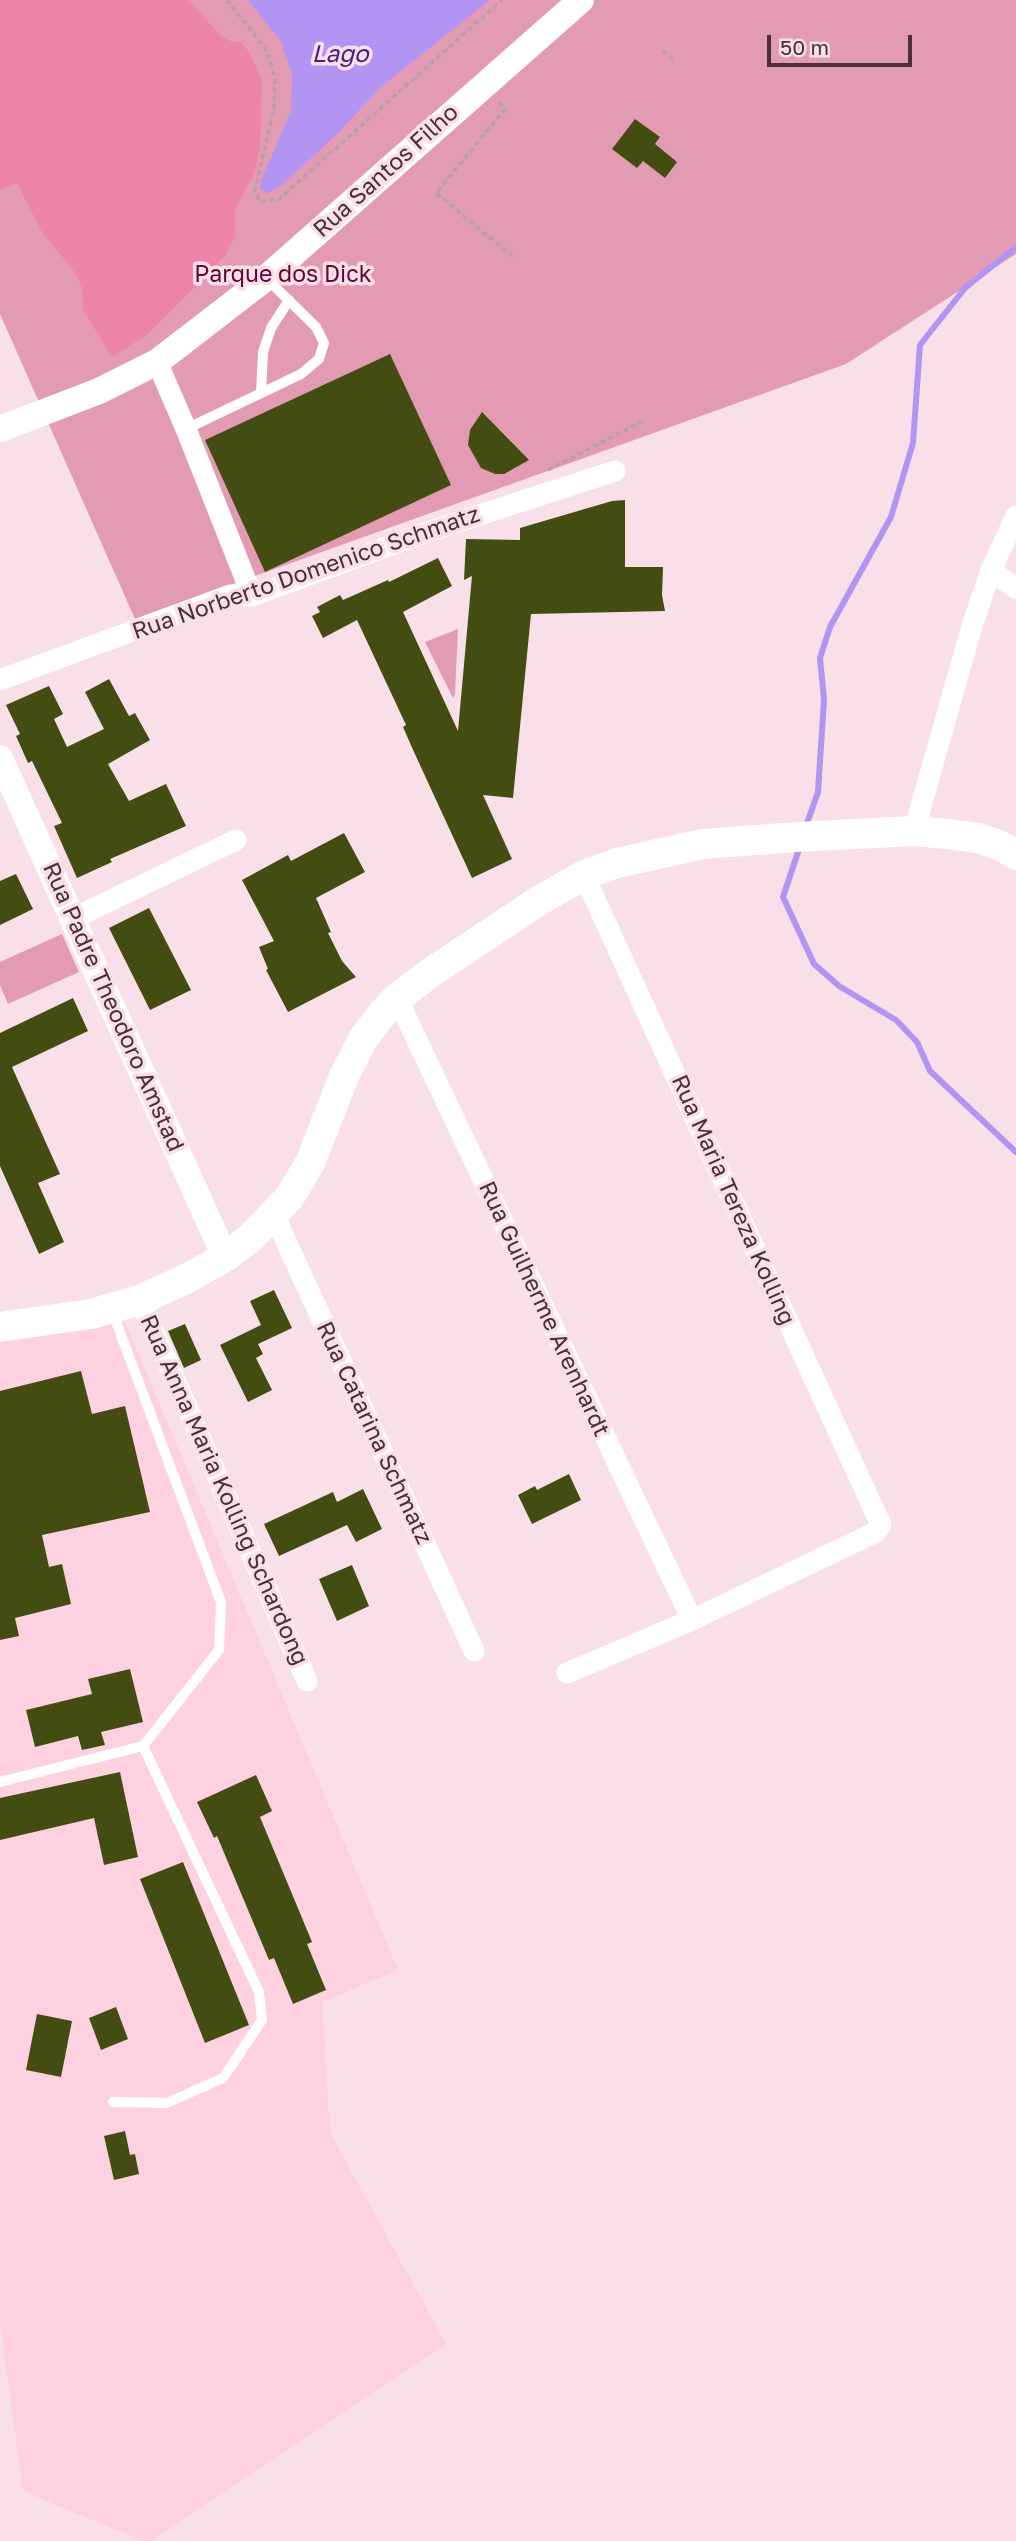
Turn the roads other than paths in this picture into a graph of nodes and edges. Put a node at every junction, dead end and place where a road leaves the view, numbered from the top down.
1 (580, 0) edge
2 (266, 278) junction
3 (289, 300) junction
4 (157, 362) junction
5 (261, 393) junction
6 (0, 429) edge
7 (186, 429) junction
8 (614, 471) dead end
9 (1016, 516) edge
10 (991, 570) junction
11 (1016, 589) edge
12 (251, 596) junction
13 (0, 680) edge
14 (0, 758) edge
15 (914, 831) junction
16 (236, 840) dead end
17 (1016, 855) edge
18 (584, 875) junction
19 (72, 919) junction
20 (397, 998) junction
21 (274, 1215) junction
22 (225, 1257) junction
23 (140, 1300) junction
24 (111, 1308) junction
25 (0, 1328) edge
26 (692, 1620) junction
27 (474, 1651) dead end
28 (567, 1673) dead end
29 (307, 1681) dead end
30 (143, 1746) junction
31 (0, 1782) edge
32 (113, 2102) dead end

1 - 2 street, Rua Santos Filho
2 - 3 lane
2 - 4 street, Rua Santos Filho
3 - 5 lane
3 - 5 lane
4 - 6 street, Rua Santos Filho
4 - 7 street
5 - 7 lane
7 - 12 street
8 - 12 street, Rua Norberto Domenico Schmatz
9 - 10 street
10 - 11 street
10 - 15 street
12 - 13 street, Rua Norberto Domenico Schmatz
14 - 19 street, Rua Padre Theodoro Amstad
15 - 17 main road
15 - 18 main road
16 - 19 street
18 - 20 main road
18 - 26 street, Rua Maria Tereza Kolling
19 - 22 street, Rua Padre Theodoro Amstad
20 - 21 main road
20 - 26 street, Rua Guilherme Arenhardt
21 - 22 main road
21 - 27 street, Rua Catarina Schmatz
22 - 23 main road
23 - 24 main road
23 - 29 street, Rua Anna Maria Kolling Schardong
24 - 25 main road
24 - 30 lane
26 - 28 street
30 - 31 lane
30 - 32 lane

